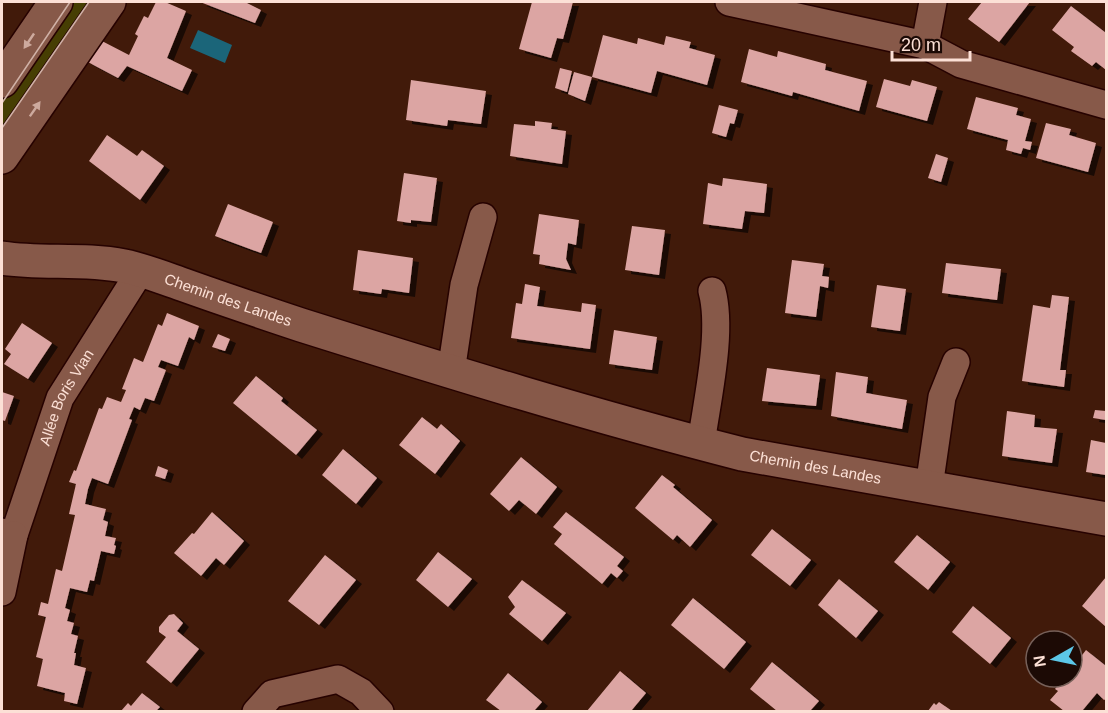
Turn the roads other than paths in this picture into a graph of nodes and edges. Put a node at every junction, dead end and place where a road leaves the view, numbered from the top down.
1 (56, 2) edge
2 (109, 2) edge
3 (729, 2) edge
4 (933, 2) edge
5 (925, 45) junction
6 (2, 81) edge
7 (1107, 105) edge
8 (2, 157) edge
9 (483, 217) dead end
10 (2, 258) edge
11 (141, 270) junction
12 (712, 291) dead end
13 (956, 362) dead end
14 (451, 372) junction
15 (701, 444) junction
16 (930, 487) junction
17 (1107, 519) edge
18 (8, 534) edge
19 (2, 592) edge
20 (256, 711) edge
21 (380, 711) edge

1 -> 6 street
8 -> 2 street
3 - 5 street
4 - 5 street
5 - 7 street
9 - 14 street
10 - 11 street, Chemin des Landes
11 - 14 street, Chemin des Landes
11 - 18 street, Allée Boris Vian
12 - 15 street
13 - 16 street
14 - 15 street, Chemin des Landes
15 - 16 street, Chemin des Landes
16 - 17 street, Chemin des Landes
18 - 19 street, Allée Boris Vian
20 - 21 street

